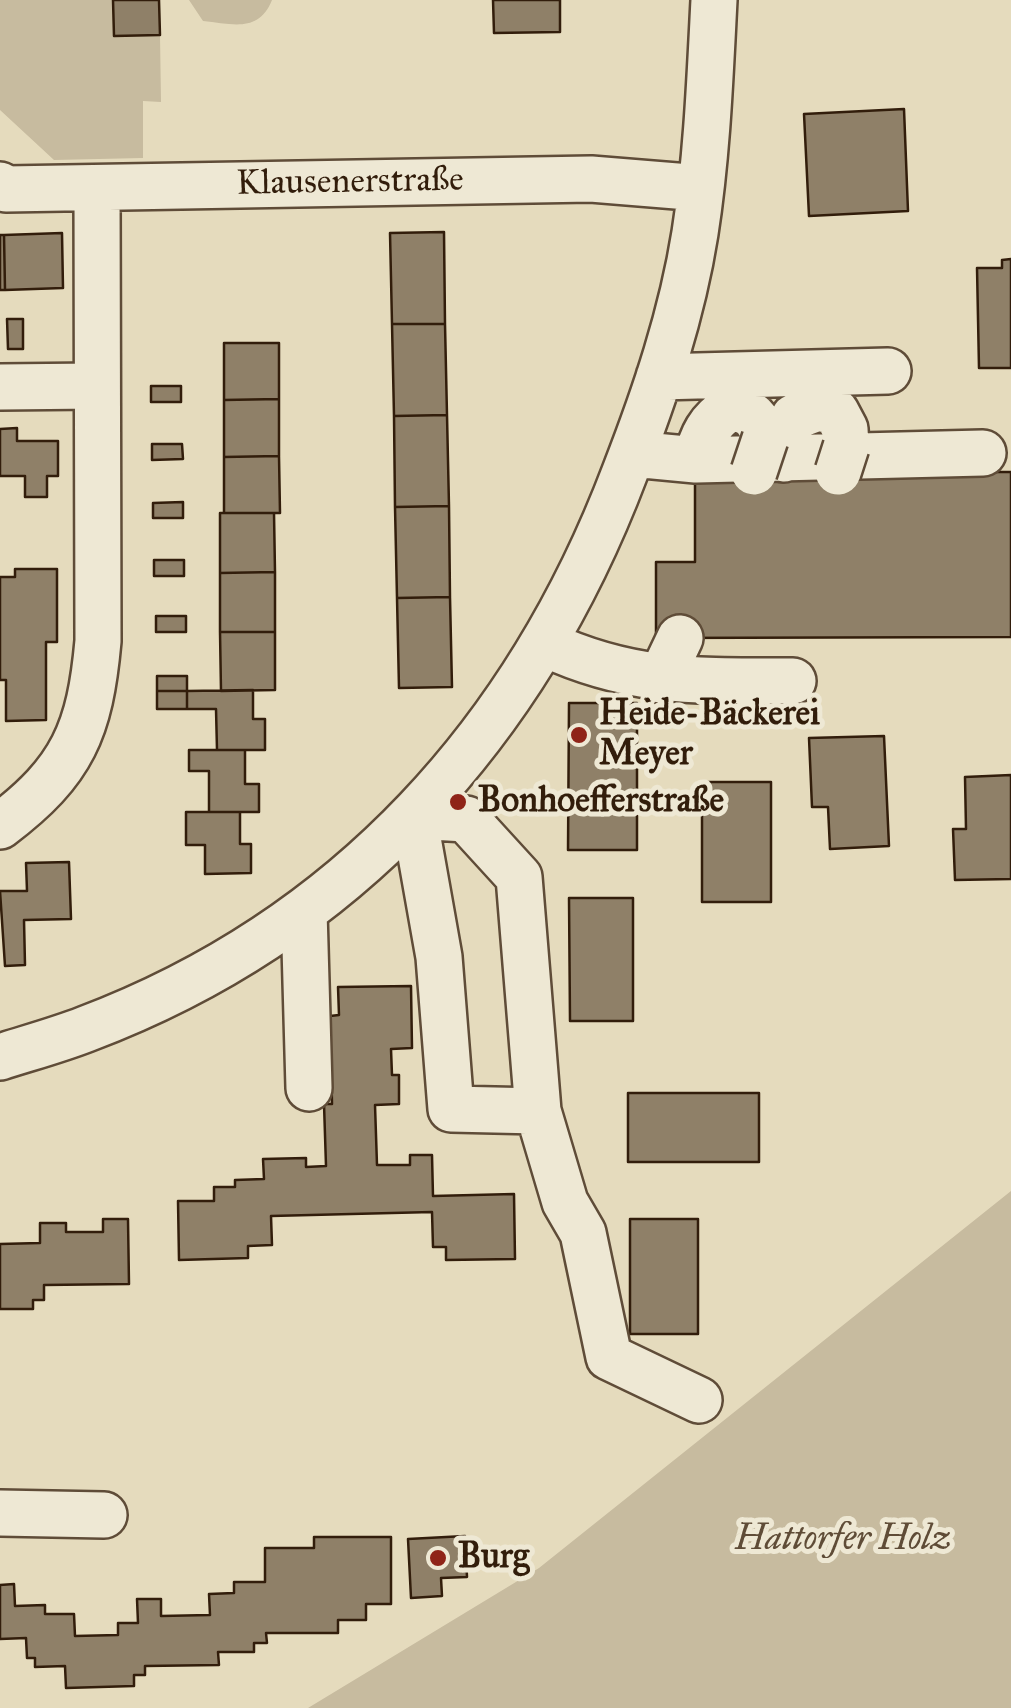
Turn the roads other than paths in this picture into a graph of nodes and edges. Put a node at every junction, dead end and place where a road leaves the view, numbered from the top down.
1 (714, 0) edge
2 (0, 185) edge
3 (97, 188) junction
4 (700, 188) junction
5 (888, 372) dead end
6 (659, 376) junction
7 (96, 386) junction
8 (0, 387) edge
9 (983, 453) dead end
10 (632, 454) junction
11 (768, 457) junction
12 (842, 459) dead end
13 (680, 638) dead end
14 (546, 644) junction
15 (660, 680) junction
16 (793, 681) dead end
17 (414, 816) junction
18 (0, 826) edge
19 (304, 911) junction
20 (0, 1057) edge
21 (309, 1088) dead end
22 (538, 1110) junction
23 (699, 1400) dead end
24 (0, 1513) edge
25 (104, 1516) dead end

1 - 4 street
2 - 3 street, Klausenerstraße
3 - 4 street, Klausenerstraße
3 - 7 street
4 - 6 street
5 - 6 street
6 - 10 street
7 - 8 street
7 - 18 street
9 - 11 street
10 - 11 street
10 - 14 street
11 - 12 street
13 - 15 street
14 - 15 street
14 - 17 street
15 - 16 street
17 - 19 street
17 - 22 street
17 - 22 street
19 - 20 street
19 - 21 street
22 - 23 street
24 - 25 street

